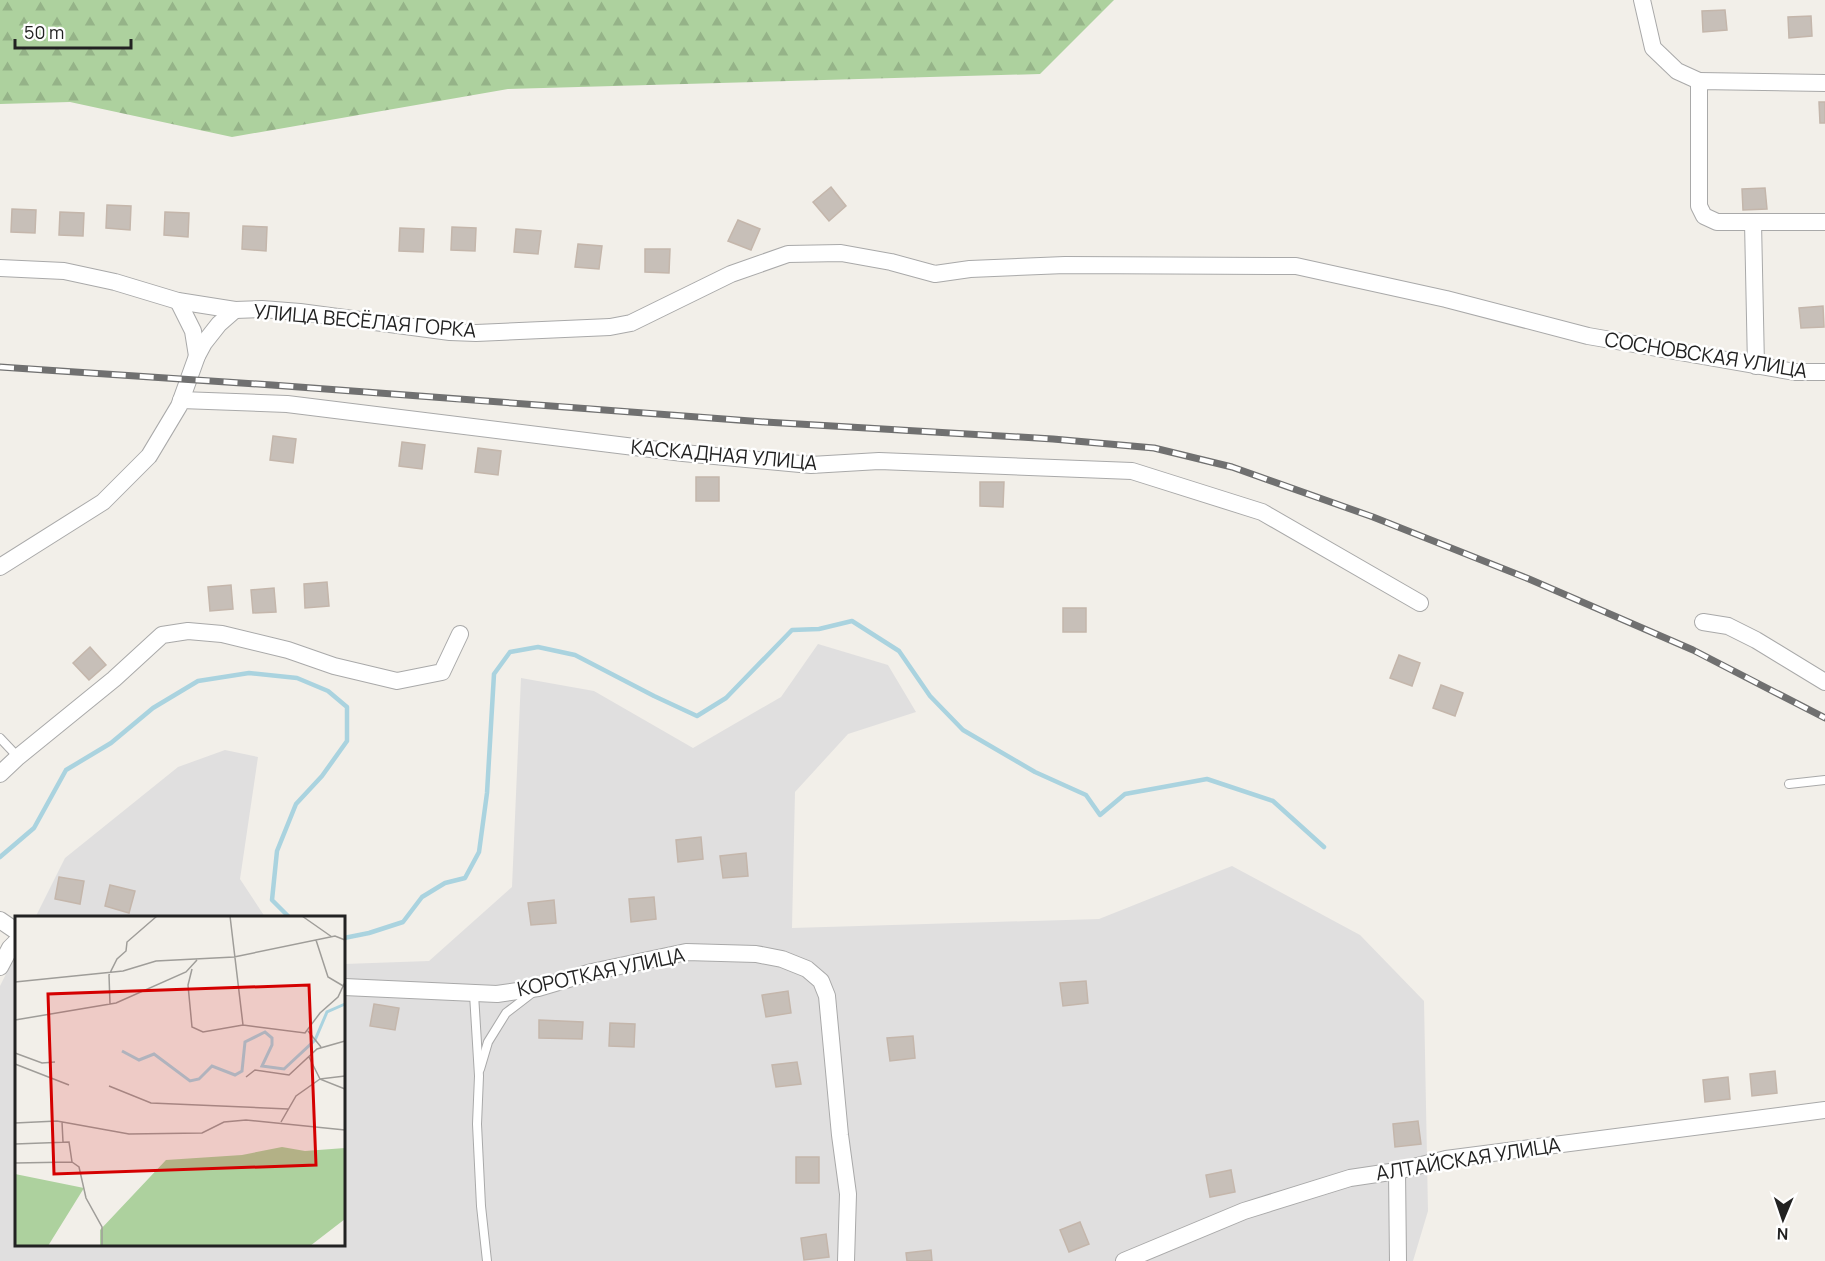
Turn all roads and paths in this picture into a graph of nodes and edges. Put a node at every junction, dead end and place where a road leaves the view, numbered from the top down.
1 (1642, 0) edge
2 (1699, 81) junction
3 (1825, 83) edge
4 (1753, 222) junction
5 (1825, 222) edge
6 (0, 268) edge
7 (177, 301) junction
8 (235, 310) junction
9 (1588, 336) joint
10 (197, 356) junction
11 (1756, 366) junction
12 (1825, 372) edge
13 (181, 400) junction
14 (0, 567) edge
15 (1420, 603) dead end
16 (1704, 622) dead end
17 (460, 634) dead end
18 (1825, 682) edge
19 (0, 738) edge
20 (18, 757) junction
21 (0, 774) edge
22 (1825, 780) edge
23 (1789, 784) dead end
24 (0, 920) edge
25 (15, 930) edge
26 (15, 943) edge
27 (0, 967) edge
28 (345, 987) edge
29 (538, 988) junction
30 (474, 994) junction
31 (479, 1076) junction
32 (1825, 1110) edge
33 (1397, 1171) junction
34 (487, 1261) edge
35 (846, 1261) edge
36 (1124, 1261) edge
37 (1398, 1261) edge

1 - 2 street
2 - 3 street
2 - 4 street
4 - 5 street
4 - 11 street
6 - 7 street, УЛИЦА ВЕСЁЛАЯ ГОРКА
7 - 8 street, УЛИЦА ВЕСЁЛАЯ ГОРКА
7 - 10 street
8 - 9 street, УЛИЦА ВЕСЁЛАЯ ГОРКА
8 - 10 street
9 - 11 street, СОСНОВСКАЯ УЛИЦА
10 - 13 street
11 - 12 street, СОСНОВСКАЯ УЛИЦА
13 - 14 street
13 - 15 street, КАСКАДНАЯ УЛИЦА
16 - 18 street
17 - 20 street
19 - 20 lane
20 - 21 street
22 - 23 lane
24 - 25 street
26 - 27 street
28 - 30 street, КОРОТКАЯ УЛИЦА
29 - 30 street, КОРОТКАЯ УЛИЦА
29 - 31 lane
29 - 35 street, КОРОТКАЯ УЛИЦА
30 - 31 lane
31 - 34 lane
32 - 33 street, АЛТАЙСКАЯ УЛИЦА
33 - 36 street, АЛТАЙСКАЯ УЛИЦА
33 - 37 street

